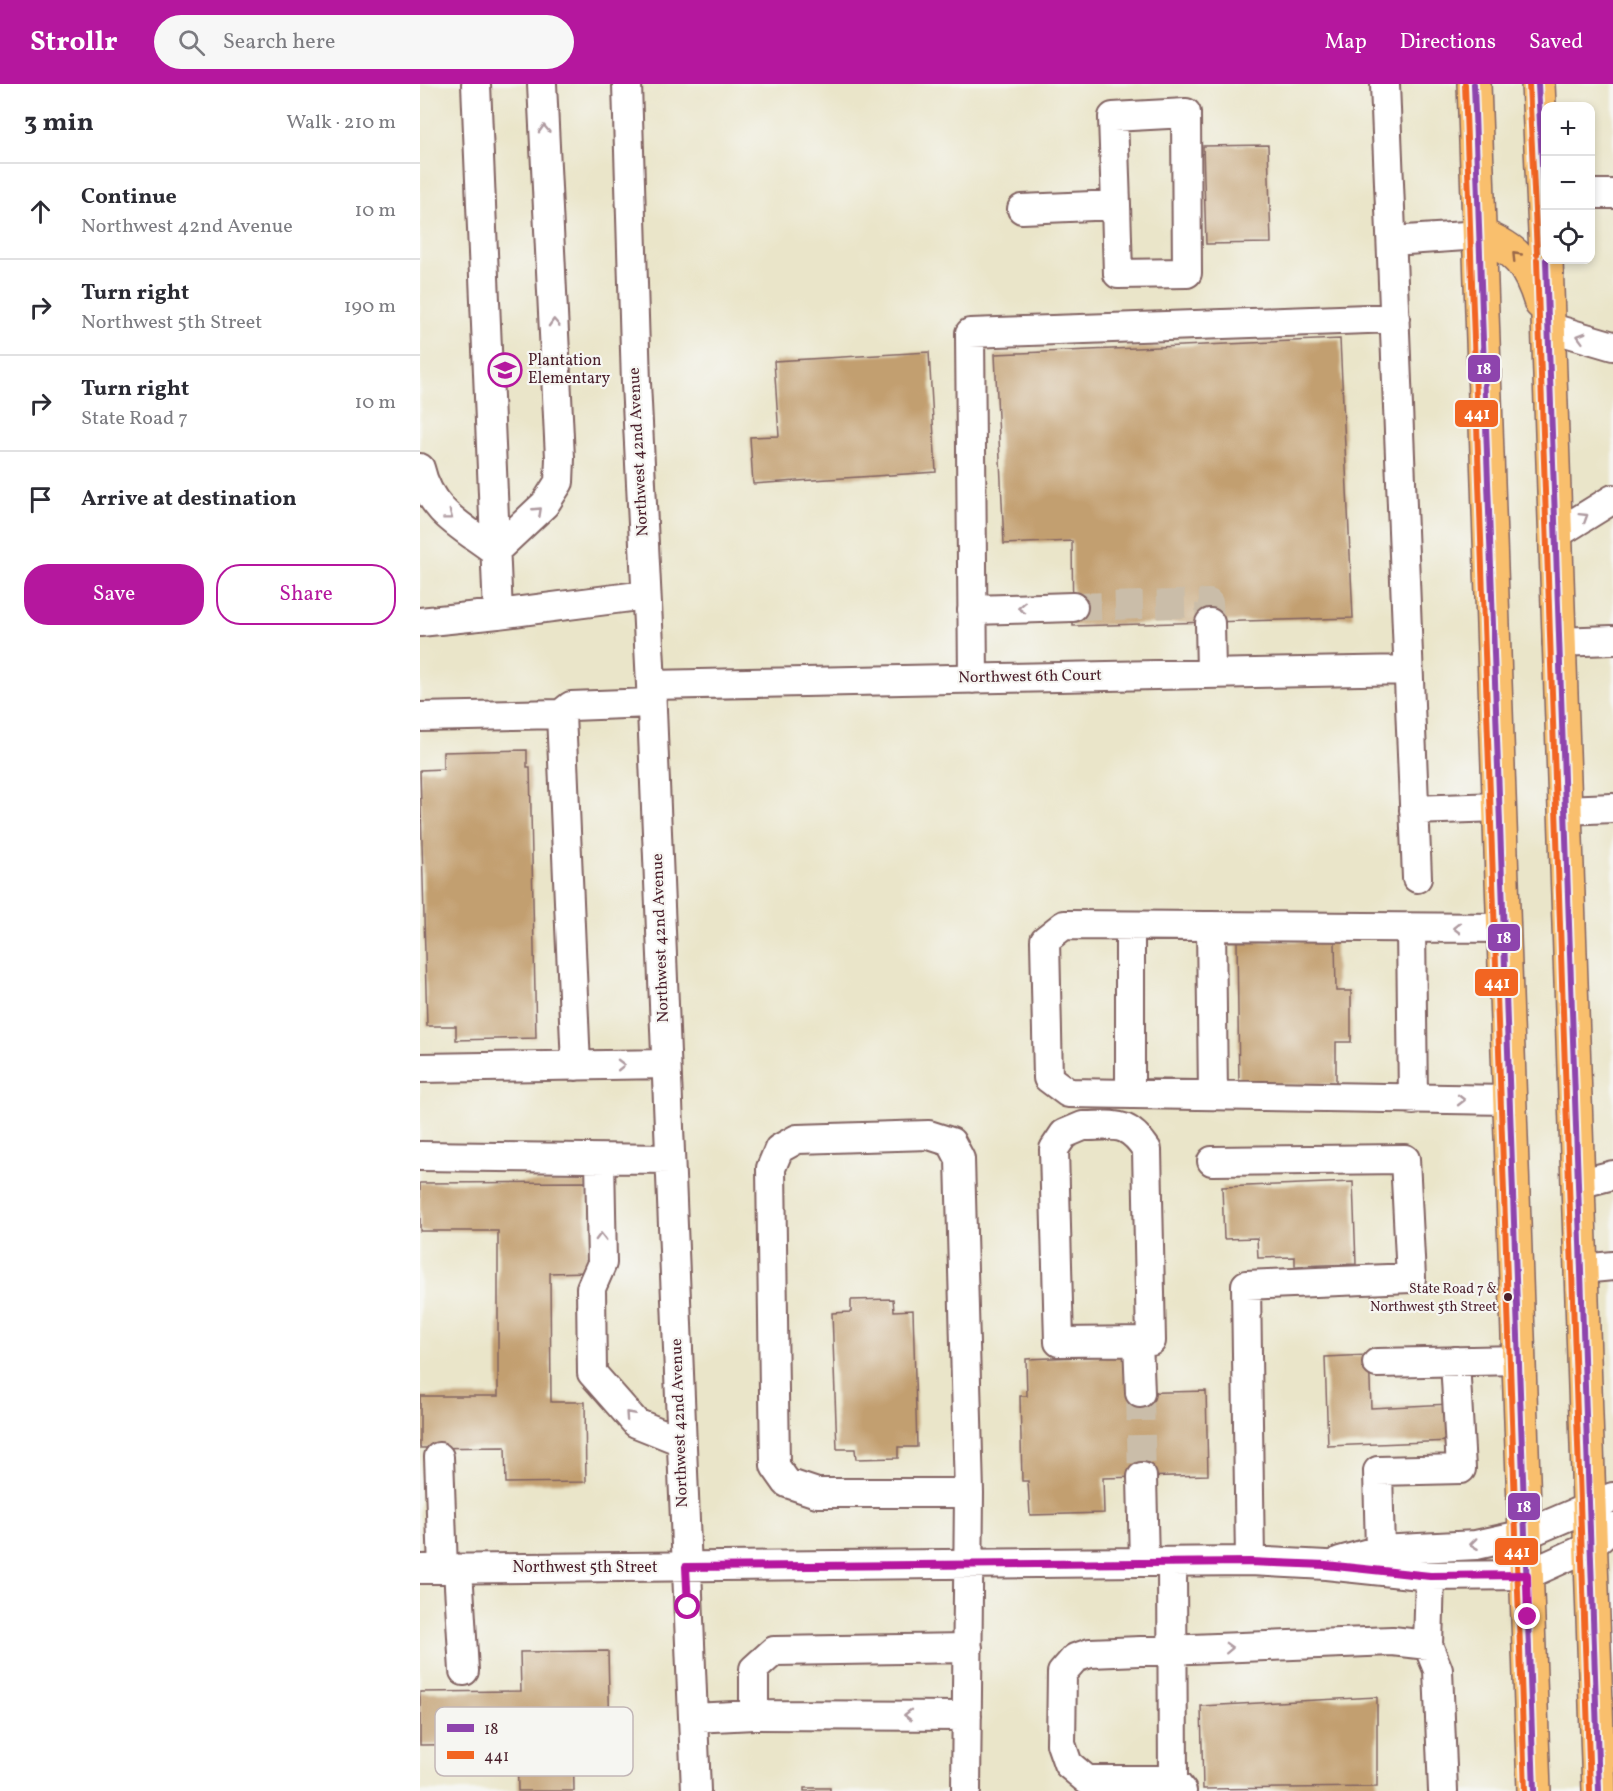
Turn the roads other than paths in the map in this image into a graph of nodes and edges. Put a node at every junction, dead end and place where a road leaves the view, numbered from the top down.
1 (476, 84) edge
2 (542, 84) edge
3 (627, 84) edge
4 (1385, 84) edge
5 (1474, 84) edge
6 (1538, 84) edge
7 (1542, 156) edge
8 (1595, 194) edge
9 (1613, 194) edge
10 (1116, 205) junction
11 (1022, 209) dead end
12 (1480, 236) junction
13 (1392, 241) junction
14 (1546, 264) edge
15 (1395, 318) junction
16 (1548, 327) junction
17 (1613, 346) edge
18 (420, 468) edge
19 (1613, 499) edge
20 (1555, 535) junction
21 (495, 551) junction
22 (646, 595) junction
23 (1073, 607) tunnel mouth
24 (972, 610) junction
25 (498, 614) junction
26 (420, 622) edge
27 (1210, 623) tunnel mouth
28 (1613, 640) edge
29 (1557, 642) junction
30 (1408, 670) junction
31 (1210, 672) junction
32 (973, 679) junction
33 (651, 694) junction
34 (561, 714) junction
35 (420, 717) edge
36 (1499, 807) junction
37 (1613, 808) edge
38 (1414, 810) junction
39 (1565, 810) junction
40 (1417, 878) dead end
41 (1130, 926) junction
42 (1210, 926) junction
43 (1411, 928) junction
44 (1503, 928) junction
45 (666, 1064) junction
46 (576, 1066) junction
47 (420, 1068) edge
48 (1130, 1094) junction
49 (1213, 1095) junction
50 (1413, 1100) junction
51 (1509, 1100) junction
52 (420, 1156) edge
53 (600, 1159) junction
54 (670, 1159) junction
55 (1212, 1161) dead end
56 (1613, 1175) edge
57 (1578, 1184) junction
58 (1613, 1266) edge
59 (1581, 1269) junction
60 (1138, 1341) junction
61 (1519, 1359) junction
62 (1455, 1361) junction
63 (1377, 1363) dead end
64 (1140, 1393) tunnel mouth
65 (681, 1441) junction
66 (439, 1457) dead end
67 (1142, 1477) tunnel mouth
68 (969, 1493) junction
69 (1601, 1520) edge
70 (1526, 1534) junction
71 (1380, 1550) junction
72 (1158, 1562) junction
73 (1250, 1562) junction
74 (969, 1564) junction
75 (1326, 1565) junction
76 (686, 1567) junction
77 (440, 1569) edge
78 (1527, 1575) junction
79 (1430, 1576) junction
80 (1428, 1645) junction
81 (968, 1648) junction
82 (1171, 1650) junction
83 (464, 1671) dead end
84 (754, 1715) junction
85 (966, 1716) junction
86 (693, 1718) junction
87 (1178, 1785) edge
88 (696, 1791) edge
89 (966, 1791) edge
90 (1443, 1791) edge
91 (1534, 1791) edge
92 (1599, 1791) edge

1 - 21 street
21 -> 2 street
3 - 22 street, Northwest 42nd Avenue
4 - 13 street
5 - 12 main road
6 - 7 main road
8 - 9 street
10 - 10 street
10 - 11 street
12 - 13 street
16 -> 12 main road
12 - 36 main road
13 - 15 street
14 - 16 main road
15 - 24 street
15 - 30 street
17 -> 16 street
16 - 20 main road
18 -> 21 street
20 -> 19 street
20 - 29 main road
21 - 25 street
22 - 25 street
22 - 33 street, Northwest 42nd Avenue
23 -> 24 street
24 - 32 street
25 - 26 street
27 - 31 street
28 - 29 street
29 - 39 main road
30 - 31 street, Northwest 6th Court
30 - 38 street
31 - 32 street, Northwest 6th Court
32 - 33 street, Northwest 6th Court
33 - 34 street, Northwest 6th Court
33 - 45 street, Northwest 42nd Avenue
34 - 35 street, Northwest 6th Court
34 - 46 street
36 - 38 street
36 - 44 main road
37 - 39 street
38 - 40 street
39 - 57 main road
41 - 42 street
41 - 48 street
41 - 48 street
42 - 43 street
42 - 49 street
44 -> 43 street
43 - 50 street
44 - 51 main road
46 -> 45 street
45 - 54 street, Northwest 42nd Avenue
46 - 47 street
48 - 49 street
49 - 50 street
50 -> 51 street
51 - 61 main road
52 - 53 street
53 - 54 street
65 -> 53 street
54 - 65 street, Northwest 42nd Avenue
55 - 73 street
56 - 57 street
57 - 59 main road
58 - 59 street
59 - 69 main road
60 - 60 street
60 - 64 street
61 - 62 street
61 - 70 main road
62 - 63 street
62 - 71 street
65 - 76 street, Northwest 42nd Avenue
66 - 77 street
67 - 72 street
68 - 68 street
68 - 74 street
69 - 70 street, Northwest 5th Street
69 - 78 street, Northwest 5th Street
69 - 92 main road
70 -> 71 street, Northwest 5th Street
70 - 78 main road
71 - 75 street, Northwest 5th Street
72 - 73 street, Northwest 5th Street
72 - 74 street, Northwest 5th Street
72 - 82 street
73 - 75 street, Northwest 5th Street
74 - 76 street, Northwest 5th Street
74 - 81 street
75 - 79 street, Northwest 5th Street
76 - 77 street, Northwest 5th Street
76 - 86 street, Northwest 42nd Avenue
77 - 83 street
78 - 79 street, Northwest 5th Street
78 - 91 main road
79 - 80 street
82 -> 80 street
80 - 90 street
81 - 84 street
81 - 85 street
82 - 87 street
82 - 87 street
85 -> 84 street
84 - 86 street
85 - 89 street
86 - 88 street, Northwest 42nd Avenue

